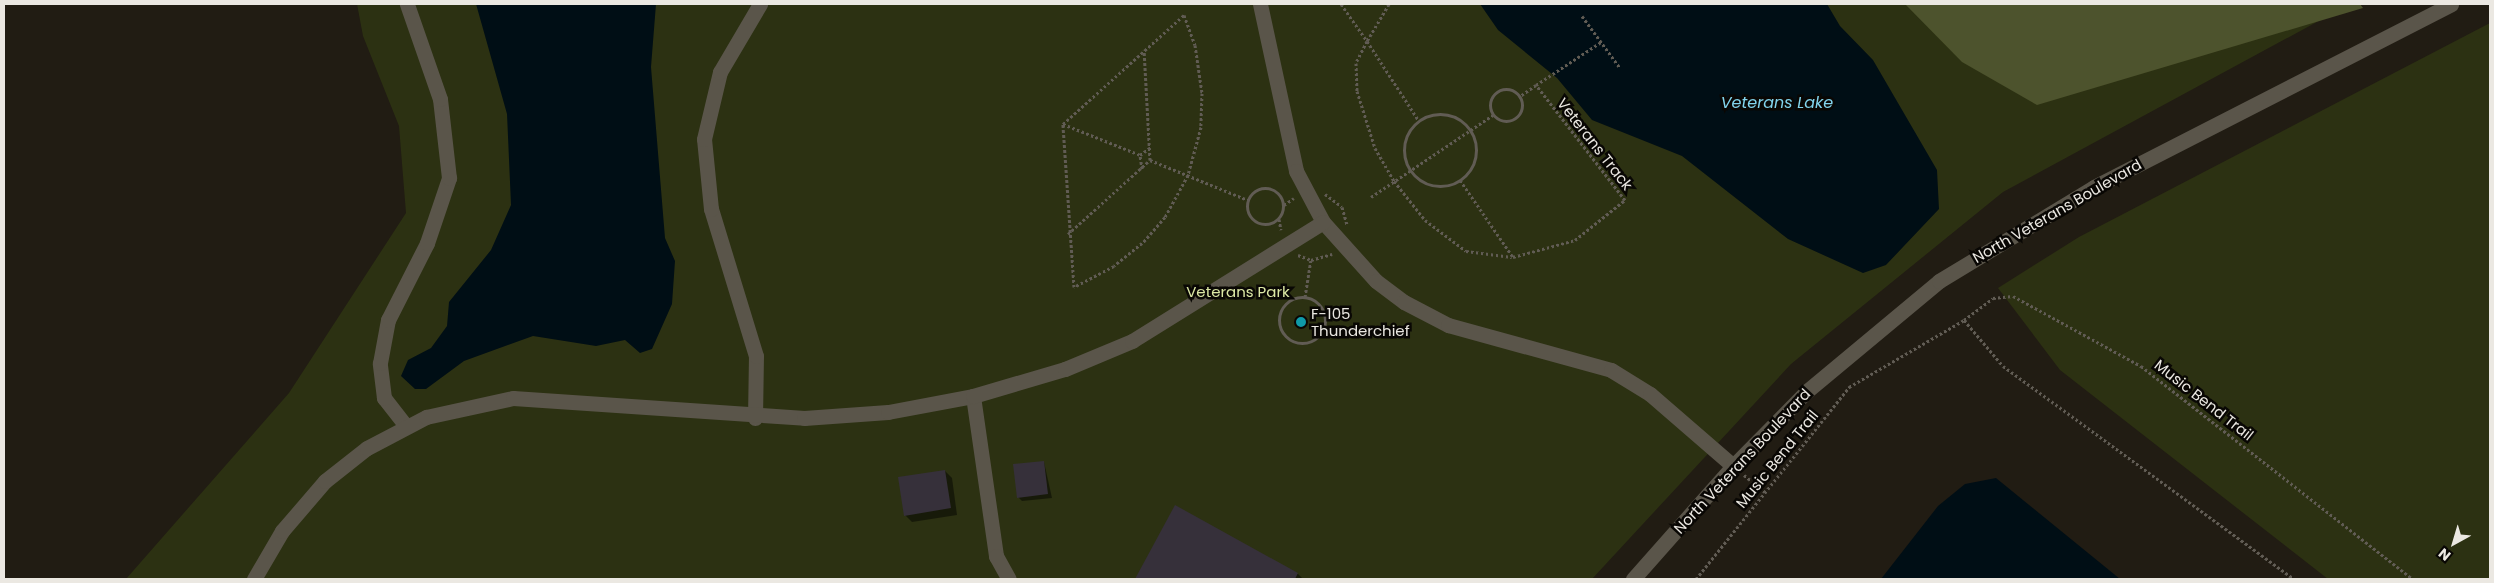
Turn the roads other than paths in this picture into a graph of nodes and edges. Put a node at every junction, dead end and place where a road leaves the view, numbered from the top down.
1 (407, 4) edge
2 (760, 4) edge
3 (1260, 4) edge
4 (2451, 4) edge
5 (1323, 222) junction
6 (974, 396) junction
7 (755, 418) junction
8 (406, 426) junction
9 (1732, 466) junction
10 (254, 579) edge
11 (1008, 579) edge
12 (1633, 579) edge

1 - 8 street
2 - 7 street
3 - 5 street
4 - 9 street, North Veterans Boulevard
5 - 6 street
5 - 9 street
6 - 7 street
6 - 11 street
7 - 8 street
8 - 10 street
9 - 12 street, North Veterans Boulevard

